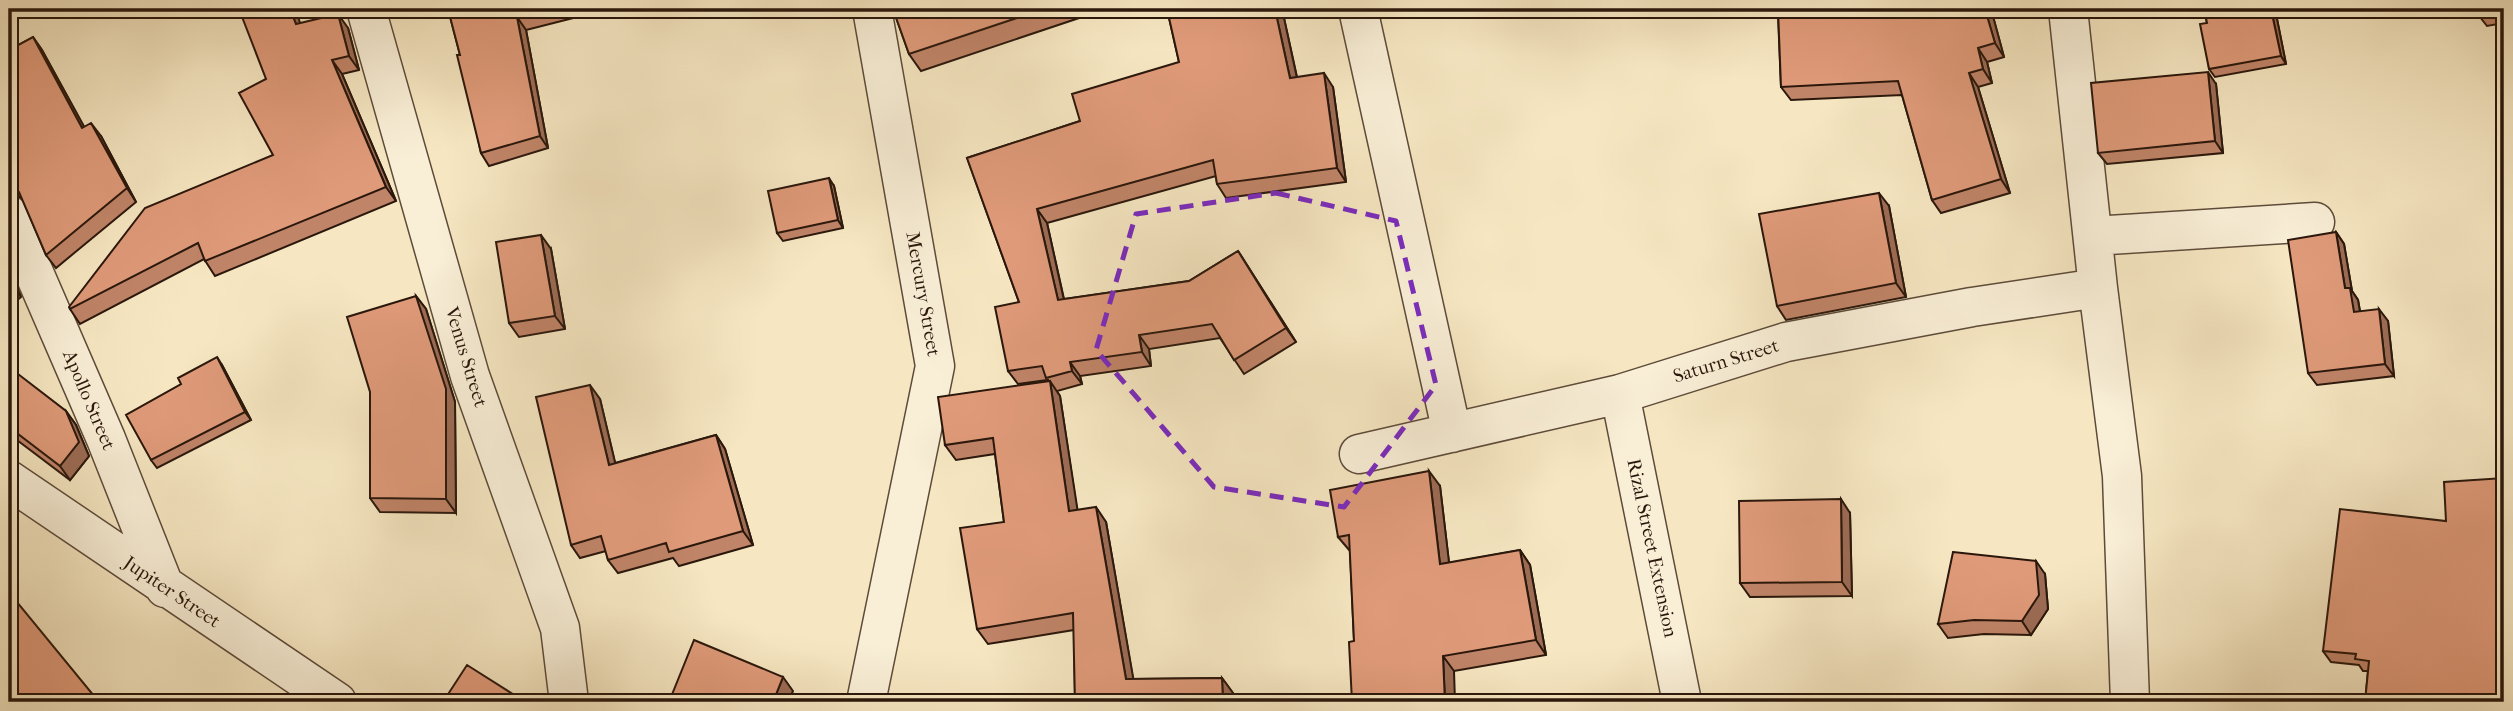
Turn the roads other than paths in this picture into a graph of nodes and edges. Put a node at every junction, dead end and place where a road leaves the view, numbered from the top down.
1 (366, 9) edge
2 (872, 9) edge
3 (1358, 9) edge
4 (2068, 9) edge
5 (9, 215) edge
6 (2315, 222) dead end
7 (2093, 236) junction
8 (2098, 288) junction
9 (1620, 394) junction
10 (1451, 433) junction
11 (1359, 454) dead end
12 (9, 480) edge
13 (165, 588) junction
14 (337, 702) edge
15 (569, 702) edge
16 (866, 702) edge
17 (1682, 702) edge
18 (2130, 702) edge

1 - 15 street, Venus Street
2 - 16 street, Mercury Street
3 - 10 street
4 - 7 street
5 - 13 street, Apollo Street
6 - 7 street
7 - 8 street
8 - 9 street, Saturn Street
8 - 18 street
9 - 10 street, Saturn Street
9 - 17 street, Rizal Street Extension
10 - 11 street, Saturn Street
12 - 13 street, Jupiter Street
13 - 14 street, Jupiter Street

